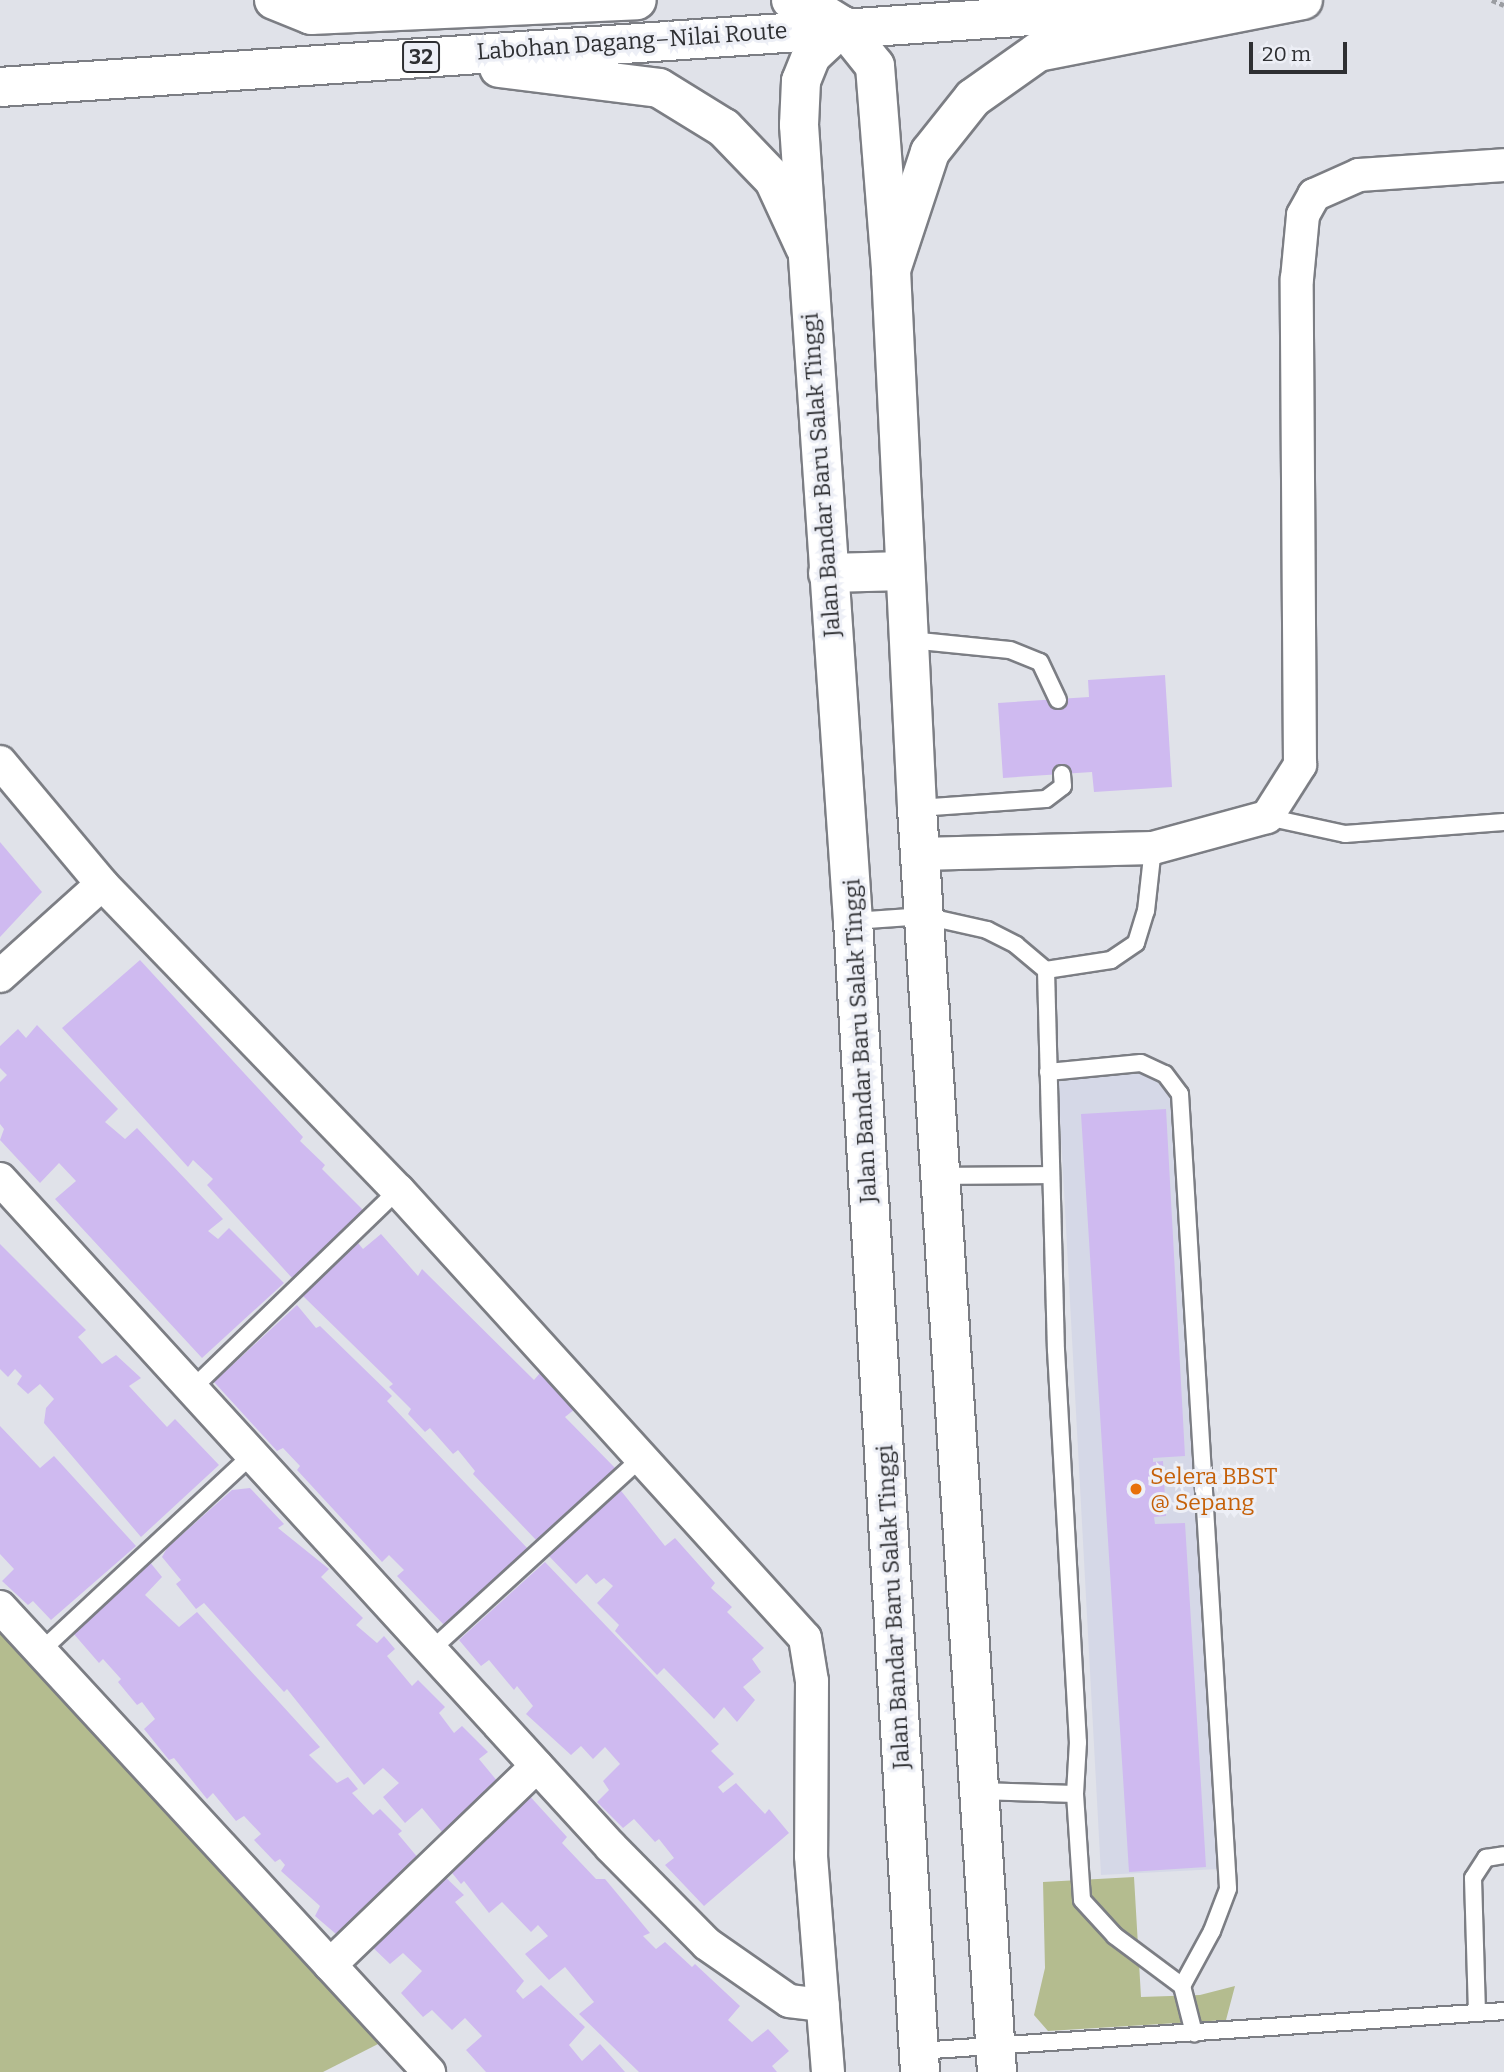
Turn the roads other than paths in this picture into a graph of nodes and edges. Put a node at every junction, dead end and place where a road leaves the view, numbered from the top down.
1 (274, 0) edge
2 (637, 0) edge
3 (791, 0) edge
4 (893, 0) edge
5 (1263, 0) edge
6 (1303, 0) edge
7 (843, 26) junction
8 (313, 65) junction
9 (0, 87) edge
10 (1504, 165) edge
11 (805, 247) junction
12 (891, 270) junction
13 (905, 571) junction
14 (828, 573) junction
15 (910, 640) junction
16 (1058, 699) dead end
17 (0, 762) edge
18 (1062, 774) dead end
19 (917, 808) junction
20 (1267, 817) junction
21 (1504, 822) edge
22 (1153, 848) junction
23 (920, 854) junction
24 (102, 884) junction
25 (925, 916) junction
26 (853, 921) junction
27 (1046, 970) junction
28 (0, 976) edge
29 (1048, 1072) junction
30 (1051, 1175) junction
31 (940, 1177) junction
32 (0, 1179) edge
33 (398, 1190) junction
34 (193, 1388) junction
35 (254, 1453) junction
36 (641, 1458) junction
37 (0, 1607) edge
38 (431, 1650) junction
39 (41, 1651) junction
40 (537, 1766) junction
41 (978, 1791) junction
42 (1075, 1794) junction
43 (1504, 1855) edge
44 (330, 1965) junction
45 (1182, 1986) junction
46 (823, 2005) junction
47 (1504, 2011) edge
48 (1477, 2013) junction
49 (1194, 2033) junction
50 (996, 2059) edge
51 (919, 2062) edge
52 (429, 2072) edge
53 (828, 2072) edge

1 - 2 main road
3 - 7 main road
4 - 7 main road
5 - 7 main road, Labohan Dagang–Nilai Route / 32
6 - 12 main road
7 - 8 main road, Labohan Dagang–Nilai Route / 32
7 - 11 main road, Jalan Bandar Baru Salak Tinggi
7 - 12 main road
8 - 9 main road, Labohan Dagang–Nilai Route / 32
8 - 11 main road
10 - 20 street
11 - 14 main road, Jalan Bandar Baru Salak Tinggi
12 - 13 main road
13 - 14 main road
13 - 15 main road
14 - 26 main road, Jalan Bandar Baru Salak Tinggi
15 - 16 lane
15 - 19 main road
17 - 24 street
18 - 19 lane
19 - 23 main road
20 - 21 lane
20 - 22 street
22 - 23 street
22 - 27 lane
23 - 25 main road
24 - 28 street
24 - 33 street
25 - 26 lane
25 - 27 lane
25 - 31 main road
26 - 51 main road, Jalan Bandar Baru Salak Tinggi
27 - 29 lane
29 - 30 lane
29 - 45 lane
30 - 31 lane
30 - 42 lane
31 - 41 main road
32 - 34 street
33 - 34 lane
33 - 36 street
34 - 35 street
35 - 38 street
35 - 39 lane
36 - 38 lane
36 - 46 street
37 - 39 street
38 - 40 street
39 - 44 street
40 - 44 street
40 - 46 street
41 - 42 lane
41 - 50 main road
42 - 45 lane
43 - 48 lane
44 - 52 street
45 - 49 lane
46 - 53 street
47 - 48 lane
48 - 49 lane
49 - 50 lane
50 - 51 lane

